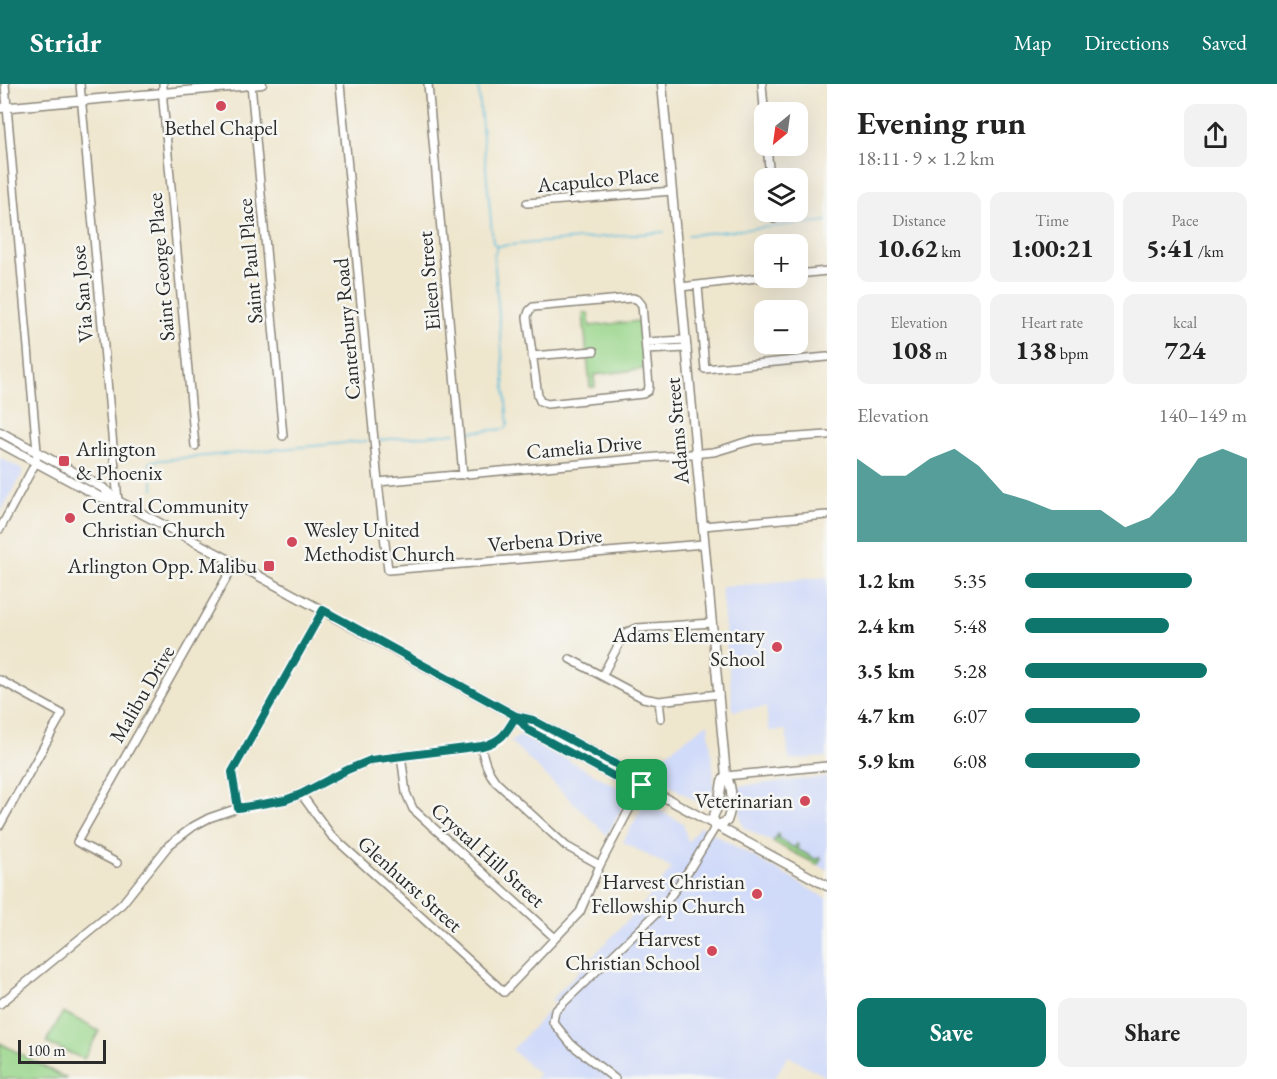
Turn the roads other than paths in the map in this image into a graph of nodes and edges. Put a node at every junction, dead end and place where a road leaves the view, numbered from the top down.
1 (4, 84) edge
2 (80, 84) edge
3 (262, 84) edge
4 (340, 84) edge
5 (428, 84) edge
6 (662, 84) edge
7 (762, 84) edge
8 (251, 85) edge
9 (163, 89) edge
10 (81, 100) junction
11 (764, 102) edge
12 (3, 107) edge
13 (672, 191) junction
14 (527, 203) dead end
15 (827, 271) edge
16 (808, 273) edge
17 (754, 278) edge
18 (698, 286) junction
19 (681, 287) junction
20 (646, 342) junction
21 (687, 344) junction
22 (646, 350) junction
23 (594, 351) dead end
24 (532, 356) junction
25 (827, 357) edge
26 (0, 432) edge
27 (283, 435) dead end
28 (827, 435) edge
29 (0, 443) edge
30 (195, 446) dead end
31 (37, 451) junction
32 (697, 453) junction
33 (36, 462) junction
34 (463, 475) junction
35 (378, 482) junction
36 (118, 501) junction
37 (827, 515) edge
38 (703, 526) junction
39 (0, 530) edge
40 (704, 544) junction
41 (235, 563) junction
42 (388, 570) joint
43 (323, 610) junction
44 (712, 623) junction
45 (570, 659) dead end
46 (602, 676) junction
47 (0, 680) edge
48 (719, 694) junction
49 (659, 701) junction
50 (516, 716) junction
51 (661, 718) dead end
52 (482, 746) junction
53 (401, 755) junction
54 (827, 766) edge
55 (726, 776) junction
56 (642, 785) junction
57 (301, 794) junction
58 (238, 808) junction
59 (0, 825) edge
60 (716, 826) junction
61 (117, 863) dead end
62 (600, 865) junction
63 (827, 886) edge
64 (555, 938) junction
65 (0, 1004) edge
66 (615, 1079) edge

1 - 12 street
2 - 10 street, Via San Jose
3 - 8 main road
4 - 35 street, Canterbury Road
5 - 34 street, Eileen Street
6 - 13 main road, Adams Street
7 - 11 street
8 - 9 main road
8 - 27 street, Saint Paul Place
9 - 10 main road
9 - 30 street, Saint George Place
10 - 12 main road
10 - 36 street, Via San Jose
12 - 31 street
13 - 14 street, Acapulco Place
13 - 19 main road, Adams Street
15 - 16 street
17 - 18 street
18 - 19 street
18 - 25 street
19 - 21 main road, Adams Street
20 - 21 street
20 - 22 street
20 - 24 street
21 - 22 street
21 - 32 main road, Adams Street
22 - 24 street
23 - 24 street
26 - 31 main road
28 - 32 street, Camelia Drive
29 - 33 main road
31 - 33 street
31 - 36 main road
32 - 34 street, Camelia Drive
32 - 38 main road, Adams Street
33 - 36 main road
33 - 39 street
34 - 35 street, Camelia Drive
35 - 42 street, Canterbury Road
36 - 41 main road
37 - 38 street
38 - 40 main road, Adams Street
40 - 42 street, Verbena Drive
40 - 44 main road, Adams Street
41 - 43 main road
41 - 61 street, Malibu Drive
43 - 50 main road
43 - 58 street
44 - 46 street
44 - 48 main road, Adams Street
45 - 46 street
46 - 49 street
47 - 59 street
48 - 49 street
48 - 55 main road, Adams Street
49 - 51 street
50 - 52 street
50 - 56 main road
52 - 53 street
52 - 62 street
53 - 57 street
53 - 64 street, Crystal Hill Street
54 - 55 street
55 - 60 main road, Adams Street
55 - 60 main road, Adams Street
56 - 60 main road
56 - 62 street
57 - 58 street
57 - 64 street, Glenhurst Street
58 - 65 street
60 - 63 main road
60 - 66 street
62 - 64 street

